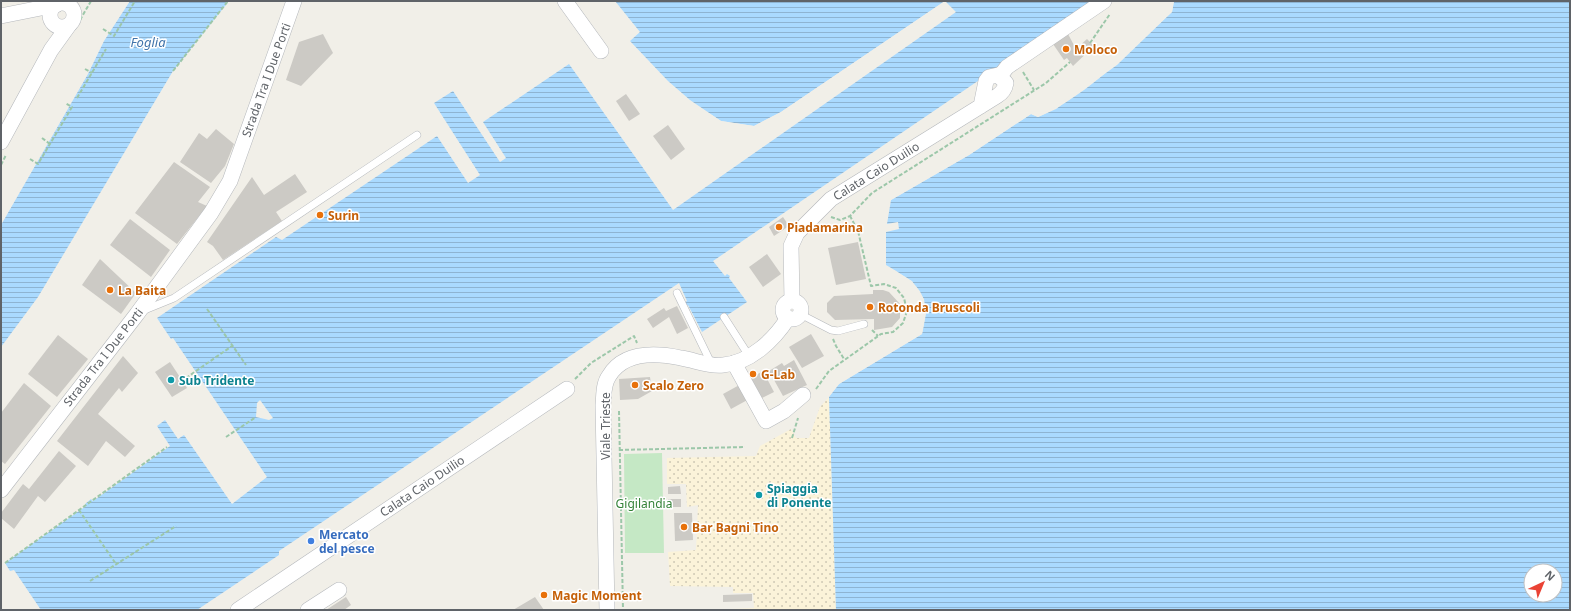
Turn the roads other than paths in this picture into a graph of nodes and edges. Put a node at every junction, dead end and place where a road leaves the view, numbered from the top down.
1 (294, 1) edge
2 (565, 1) edge
3 (1109, 5) edge
4 (65, 11) edge
5 (1, 16) edge
6 (601, 51) dead end
7 (418, 135) dead end
8 (1, 142) edge
9 (677, 293) dead end
10 (137, 314) junction
11 (794, 316) junction
12 (724, 317) dead end
13 (864, 324) dead end
14 (749, 356) junction
15 (734, 363) junction
16 (712, 365) junction
17 (567, 390) dead end
18 (803, 395) dead end
19 (1, 490) edge
20 (339, 590) dead end
21 (238, 610) edge
22 (308, 610) edge
23 (607, 610) edge

1 - 10 street, Strada Tra I Due Porti
2 - 6 street
3 - 11 street, Calata Caio Duilio
4 - 5 street
4 - 8 street
7 - 10 lane
9 - 16 lane
10 - 19 street, Strada Tra I Due Porti
11 - 13 lane
11 - 14 street, Viale Trieste
12 - 14 lane
14 - 15 street, Viale Trieste
15 - 16 street, Viale Trieste
15 - 18 street
16 - 23 street, Viale Trieste
17 - 21 street, Calata Caio Duilio
20 - 22 street

